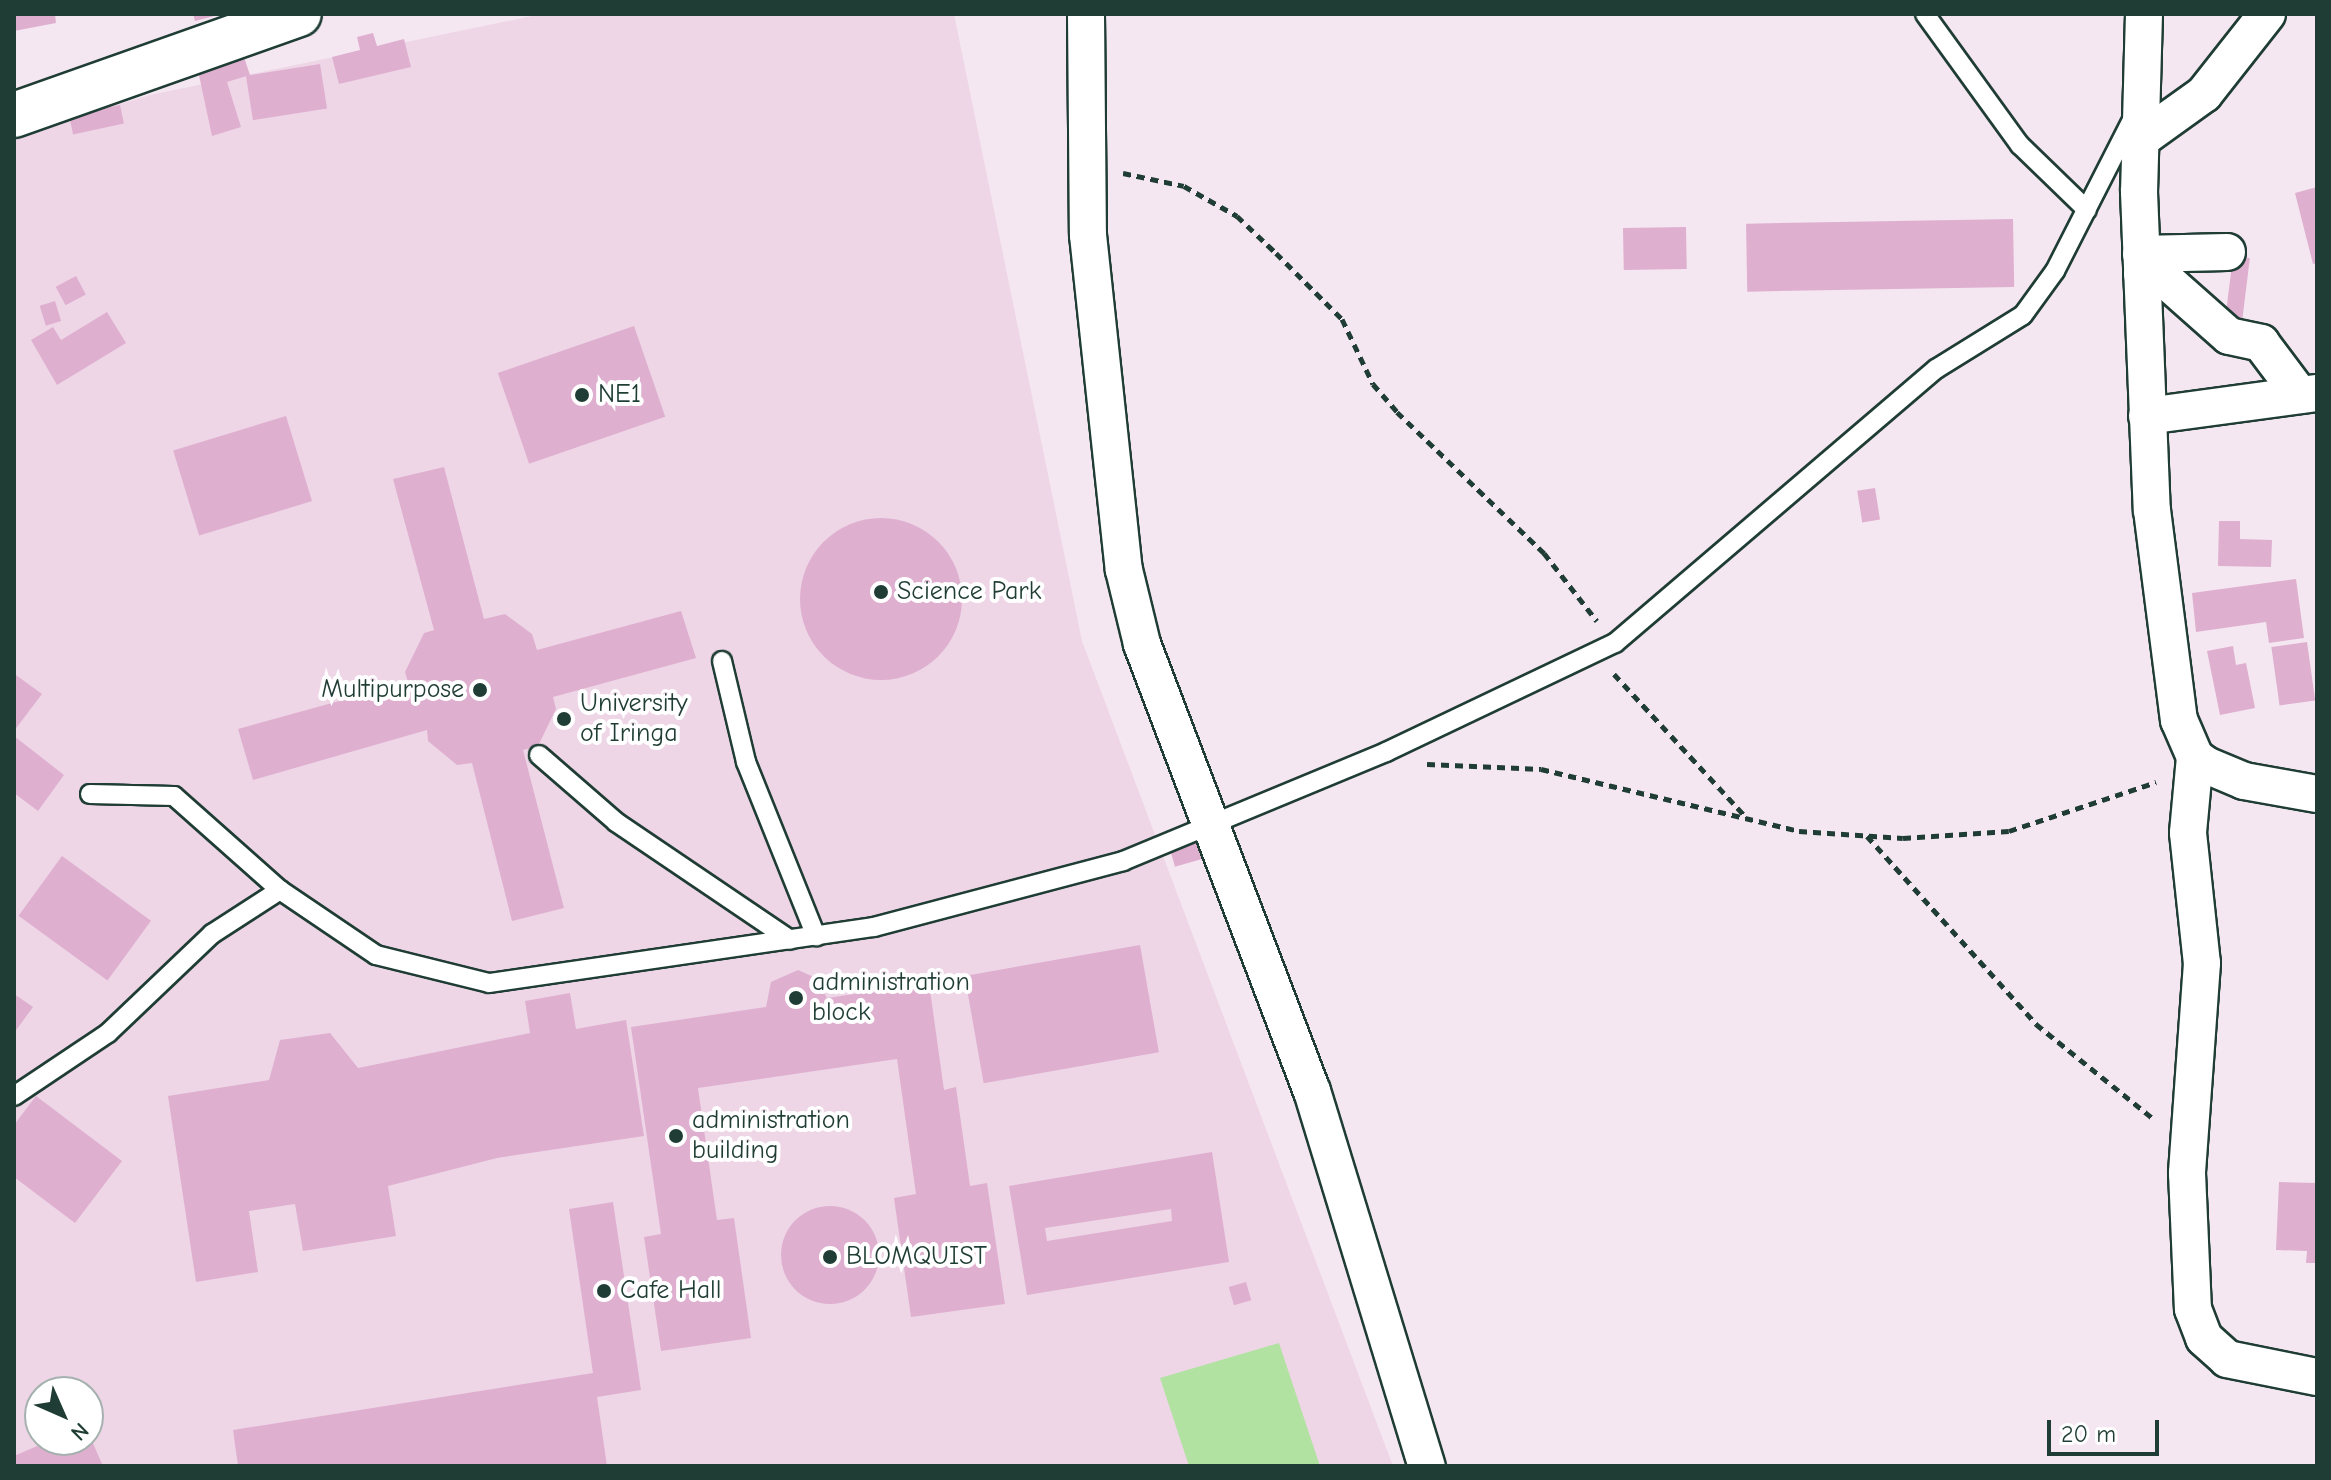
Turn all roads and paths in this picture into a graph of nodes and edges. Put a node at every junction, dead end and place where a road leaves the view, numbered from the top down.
1 (1086, 14) edge
2 (1925, 14) edge
3 (2144, 14) edge
4 (2267, 14) edge
5 (275, 17) edge
6 (2141, 101) junction
7 (14, 115) edge
8 (2144, 137) junction
9 (1086, 174) junction
10 (2087, 210) junction
11 (2227, 252) dead end
12 (2141, 264) junction
13 (2309, 394) edge
14 (2147, 416) junction
15 (1604, 650) junction
16 (722, 661) dead end
17 (539, 755) dead end
18 (1362, 761) junction
19 (2192, 766) junction
20 (90, 794) dead end
21 (2317, 794) edge
22 (1746, 817) junction
23 (1210, 823) junction
24 (1866, 835) junction
25 (280, 890) junction
26 (816, 936) junction
27 (790, 940) junction
28 (14, 1096) edge
29 (2189, 1150) junction
30 (2317, 1377) edge
31 (1427, 1466) edge

1 - 9 street
2 - 10 lane
3 - 6 street
4 - 8 street
5 - 7 street
6 - 8 street
6 - 10 lane
8 - 12 street
9 - 15 path
9 - 23 street
10 - 15 lane
11 - 12 street
12 - 13 street
12 - 14 street
13 - 14 street
14 - 19 street
15 - 18 lane
15 - 22 path
16 - 26 lane
17 - 27 lane
18 - 22 path
18 - 23 lane
19 - 21 street
19 - 24 path
19 - 29 street
20 - 25 lane
22 - 24 path
23 - 26 lane
23 - 31 street
24 - 29 path
25 - 27 lane
25 - 28 lane
26 - 27 lane
29 - 30 street

